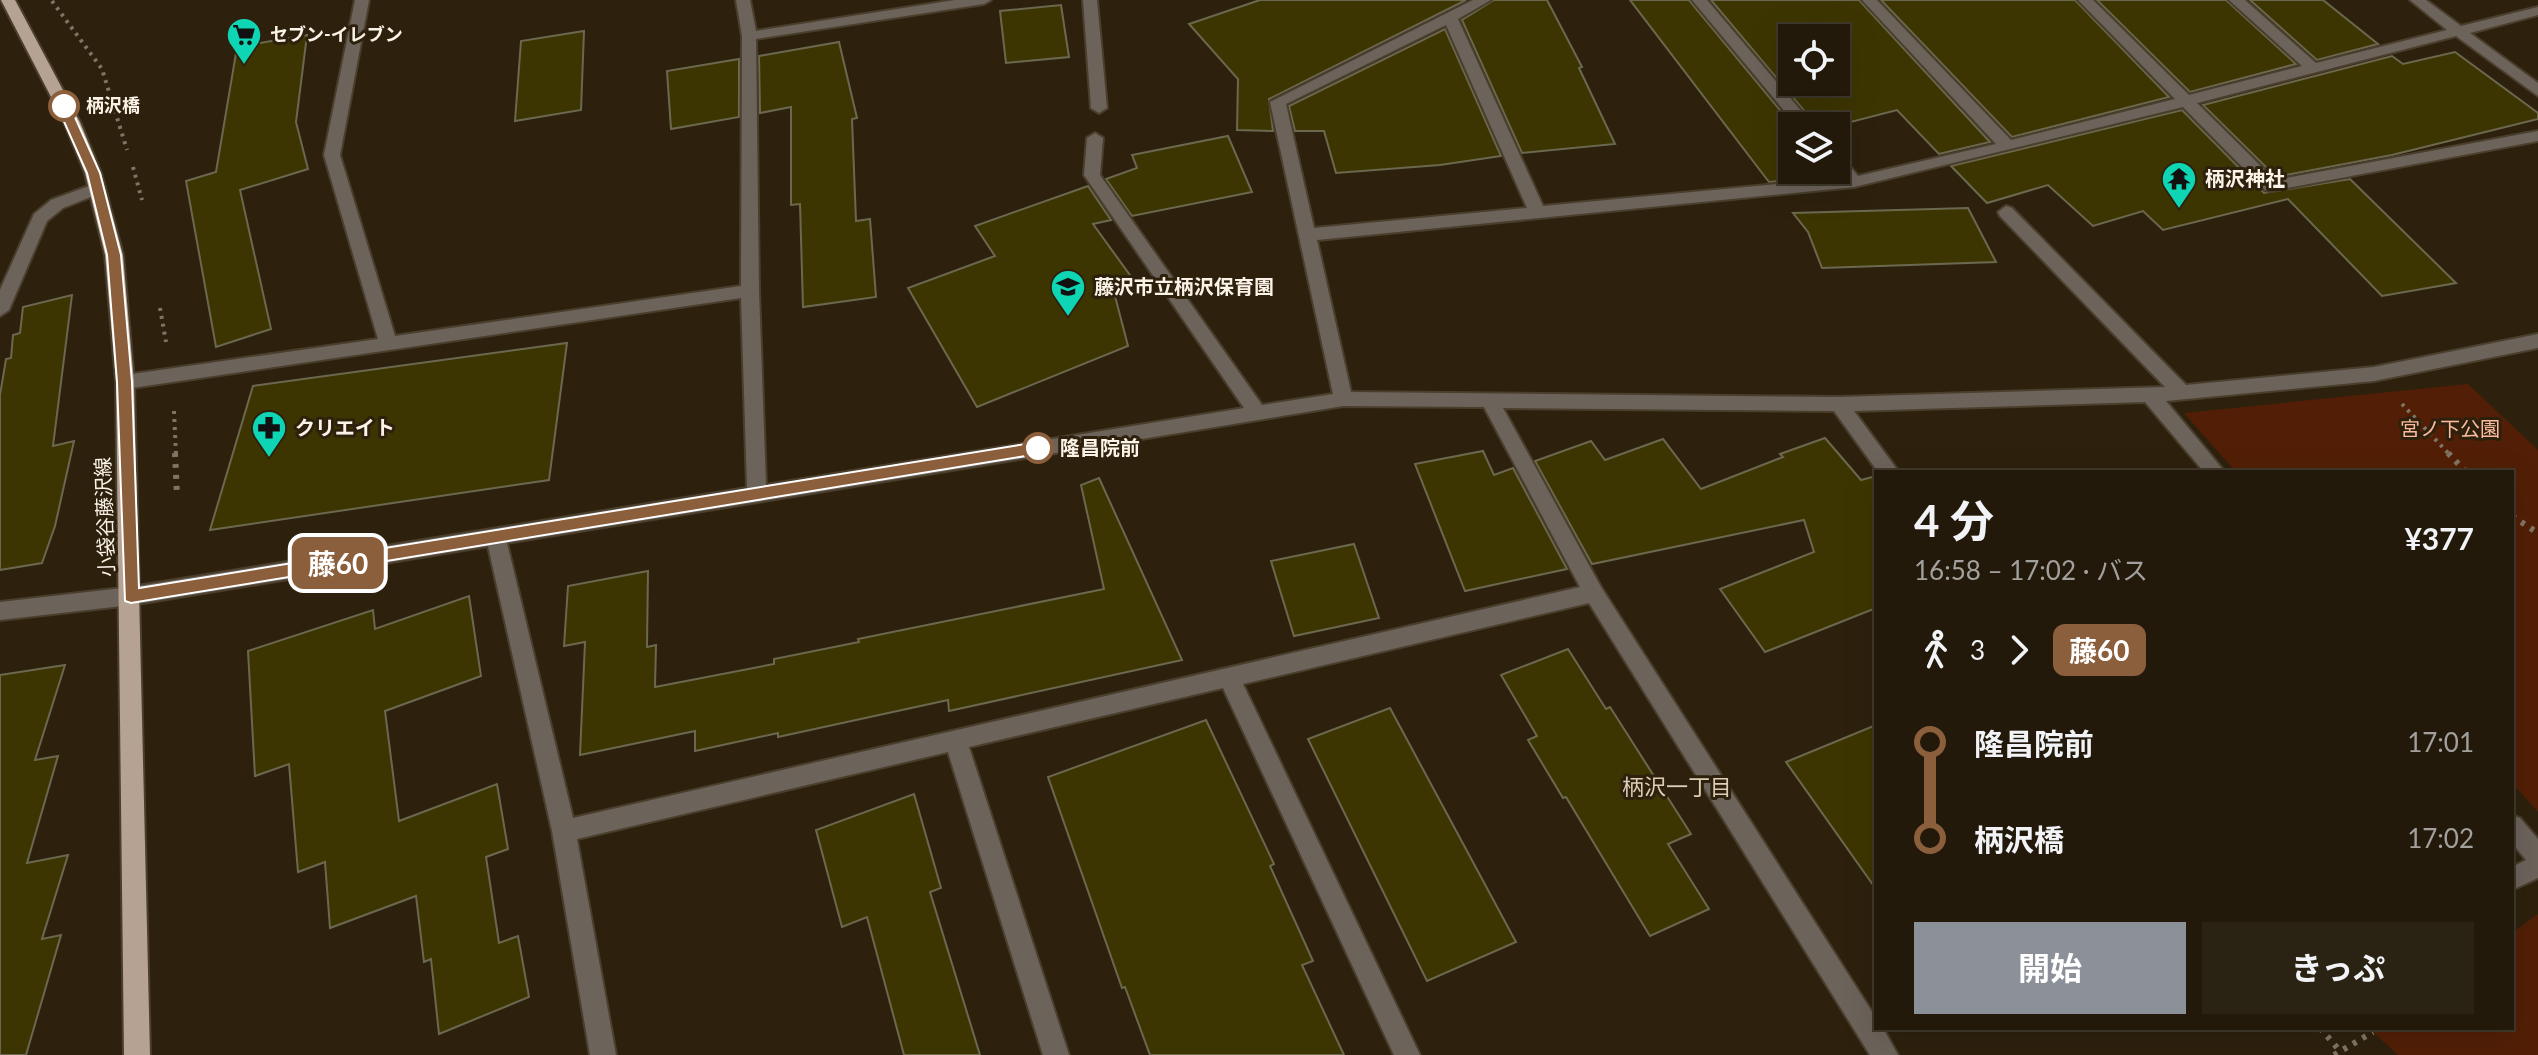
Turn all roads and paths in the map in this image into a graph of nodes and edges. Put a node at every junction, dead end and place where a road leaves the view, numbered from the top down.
1 (8, 0) edge
2 (362, 0) edge
3 (743, 0) edge
4 (984, 0) edge
5 (1090, 0) edge
6 (1484, 0) edge
7 (1699, 0) edge
8 (1869, 0) edge
9 (2085, 0) edge
10 (2236, 0) edge
11 (2417, 0) edge
12 (2538, 11) edge
13 (1449, 16) junction
14 (2459, 32) junction
15 (749, 36) junction
16 (2314, 69) junction
17 (2538, 91) edge
18 (2187, 101) junction
19 (1099, 108) dead end
20 (1794, 112) edge
21 (2538, 136) edge
22 (1095, 138) dead end
23 (2007, 146) junction
24 (1850, 177) edge
25 (1854, 182) junction
26 (97, 188) junction
27 (1537, 211) junction
28 (2006, 212) dead end
29 (1305, 235) junction
30 (750, 291) junction
31 (0, 310) edge
32 (2538, 341) edge
33 (388, 343) junction
34 (2374, 374) junction
35 (125, 382) junction
36 (2182, 392) junction
37 (2150, 395) junction
38 (1343, 399) junction
39 (1490, 401) junction
40 (1839, 404) junction
41 (1256, 411) junction
42 (1888, 470) edge
43 (2213, 470) edge
44 (2464, 470) edge
45 (757, 496) junction
46 (2514, 517) edge
47 (2538, 533) edge
48 (496, 538) junction
49 (1594, 593) junction
50 (131, 596) junction
51 (0, 611) edge
52 (1229, 677) junction
53 (955, 740) junction
54 (2514, 828) edge
55 (564, 831) junction
56 (2538, 857) edge
57 (2538, 866) edge
58 (2514, 878) edge
59 (2321, 1030) edge
60 (2373, 1032) dead end
61 (2337, 1053) edge
62 (137, 1055) edge
63 (603, 1055) edge
64 (1056, 1055) edge
65 (1407, 1055) edge
66 (1885, 1055) edge

1 - 26 main road, 小袋谷藤沢線
2 - 33 street
3 - 15 street
4 - 15 street
5 - 19 street
6 - 13 street
7 - 20 street
8 - 23 street
9 - 18 street
10 - 16 street
11 - 14 street
12 - 14 street
13 - 27 street
13 - 29 street
14 - 16 street
14 - 17 street
15 - 30 street
16 - 18 street
18 - 21 street
18 - 23 street
22 - 41 street
23 - 25 street
24 - 25 street
25 - 27 street
26 - 31 street
26 - 35 main road, 小袋谷藤沢線
27 - 29 street
28 - 36 street
29 - 38 street
30 - 33 street
30 - 45 street
32 - 34 street
33 - 35 street
34 - 36 street
34 - 44 path
35 - 50 main road, 小袋谷藤沢線
36 - 37 street
37 - 40 street
37 - 43 street
38 - 39 street
38 - 41 street
39 - 40 street
39 - 49 street
40 - 42 street
41 - 45 street
45 - 48 street
46 - 47 path
48 - 50 street
48 - 55 street
49 - 52 street
49 - 66 street
50 - 51 street
50 - 62 main road, 小袋谷藤沢線
52 - 53 street
52 - 65 street
53 - 55 street
53 - 64 street
54 - 56 street
55 - 63 street
57 - 58 street
59 - 61 path
60 - 61 path

